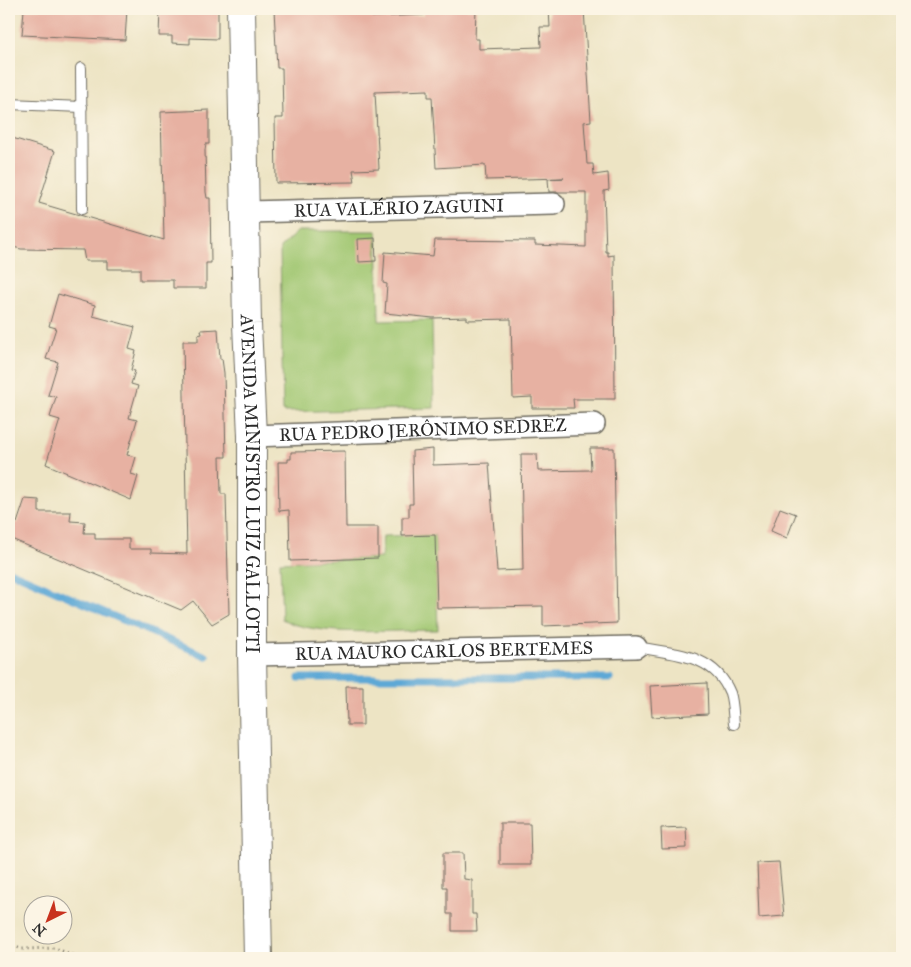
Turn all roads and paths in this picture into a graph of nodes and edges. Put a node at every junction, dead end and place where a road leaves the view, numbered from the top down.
1 (241, 9) edge
2 (81, 68) dead end
3 (9, 104) edge
4 (82, 107) junction
5 (554, 204) dead end
6 (82, 209) dead end
7 (244, 212) junction
8 (594, 424) dead end
9 (252, 436) junction
10 (636, 646) joint
11 (252, 655) junction
12 (734, 724) dead end
13 (9, 943) edge
14 (80, 958) edge
15 (258, 958) edge

1 - 7 street, AVENIDA MINISTRO LUIZ GALLOTTI
2 - 4 lane
3 - 4 lane
4 - 6 lane
5 - 7 street, RUA VALÉRIO ZAGUINI
7 - 9 street, AVENIDA MINISTRO LUIZ GALLOTTI
8 - 9 street, RUA PEDRO JERÔNIMO SEDREZ
9 - 11 street, AVENIDA MINISTRO LUIZ GALLOTTI
10 - 11 street, RUA MAURO CARLOS BERTEMES
10 - 12 lane
11 - 15 street, AVENIDA MINISTRO LUIZ GALLOTTI
13 - 14 path

